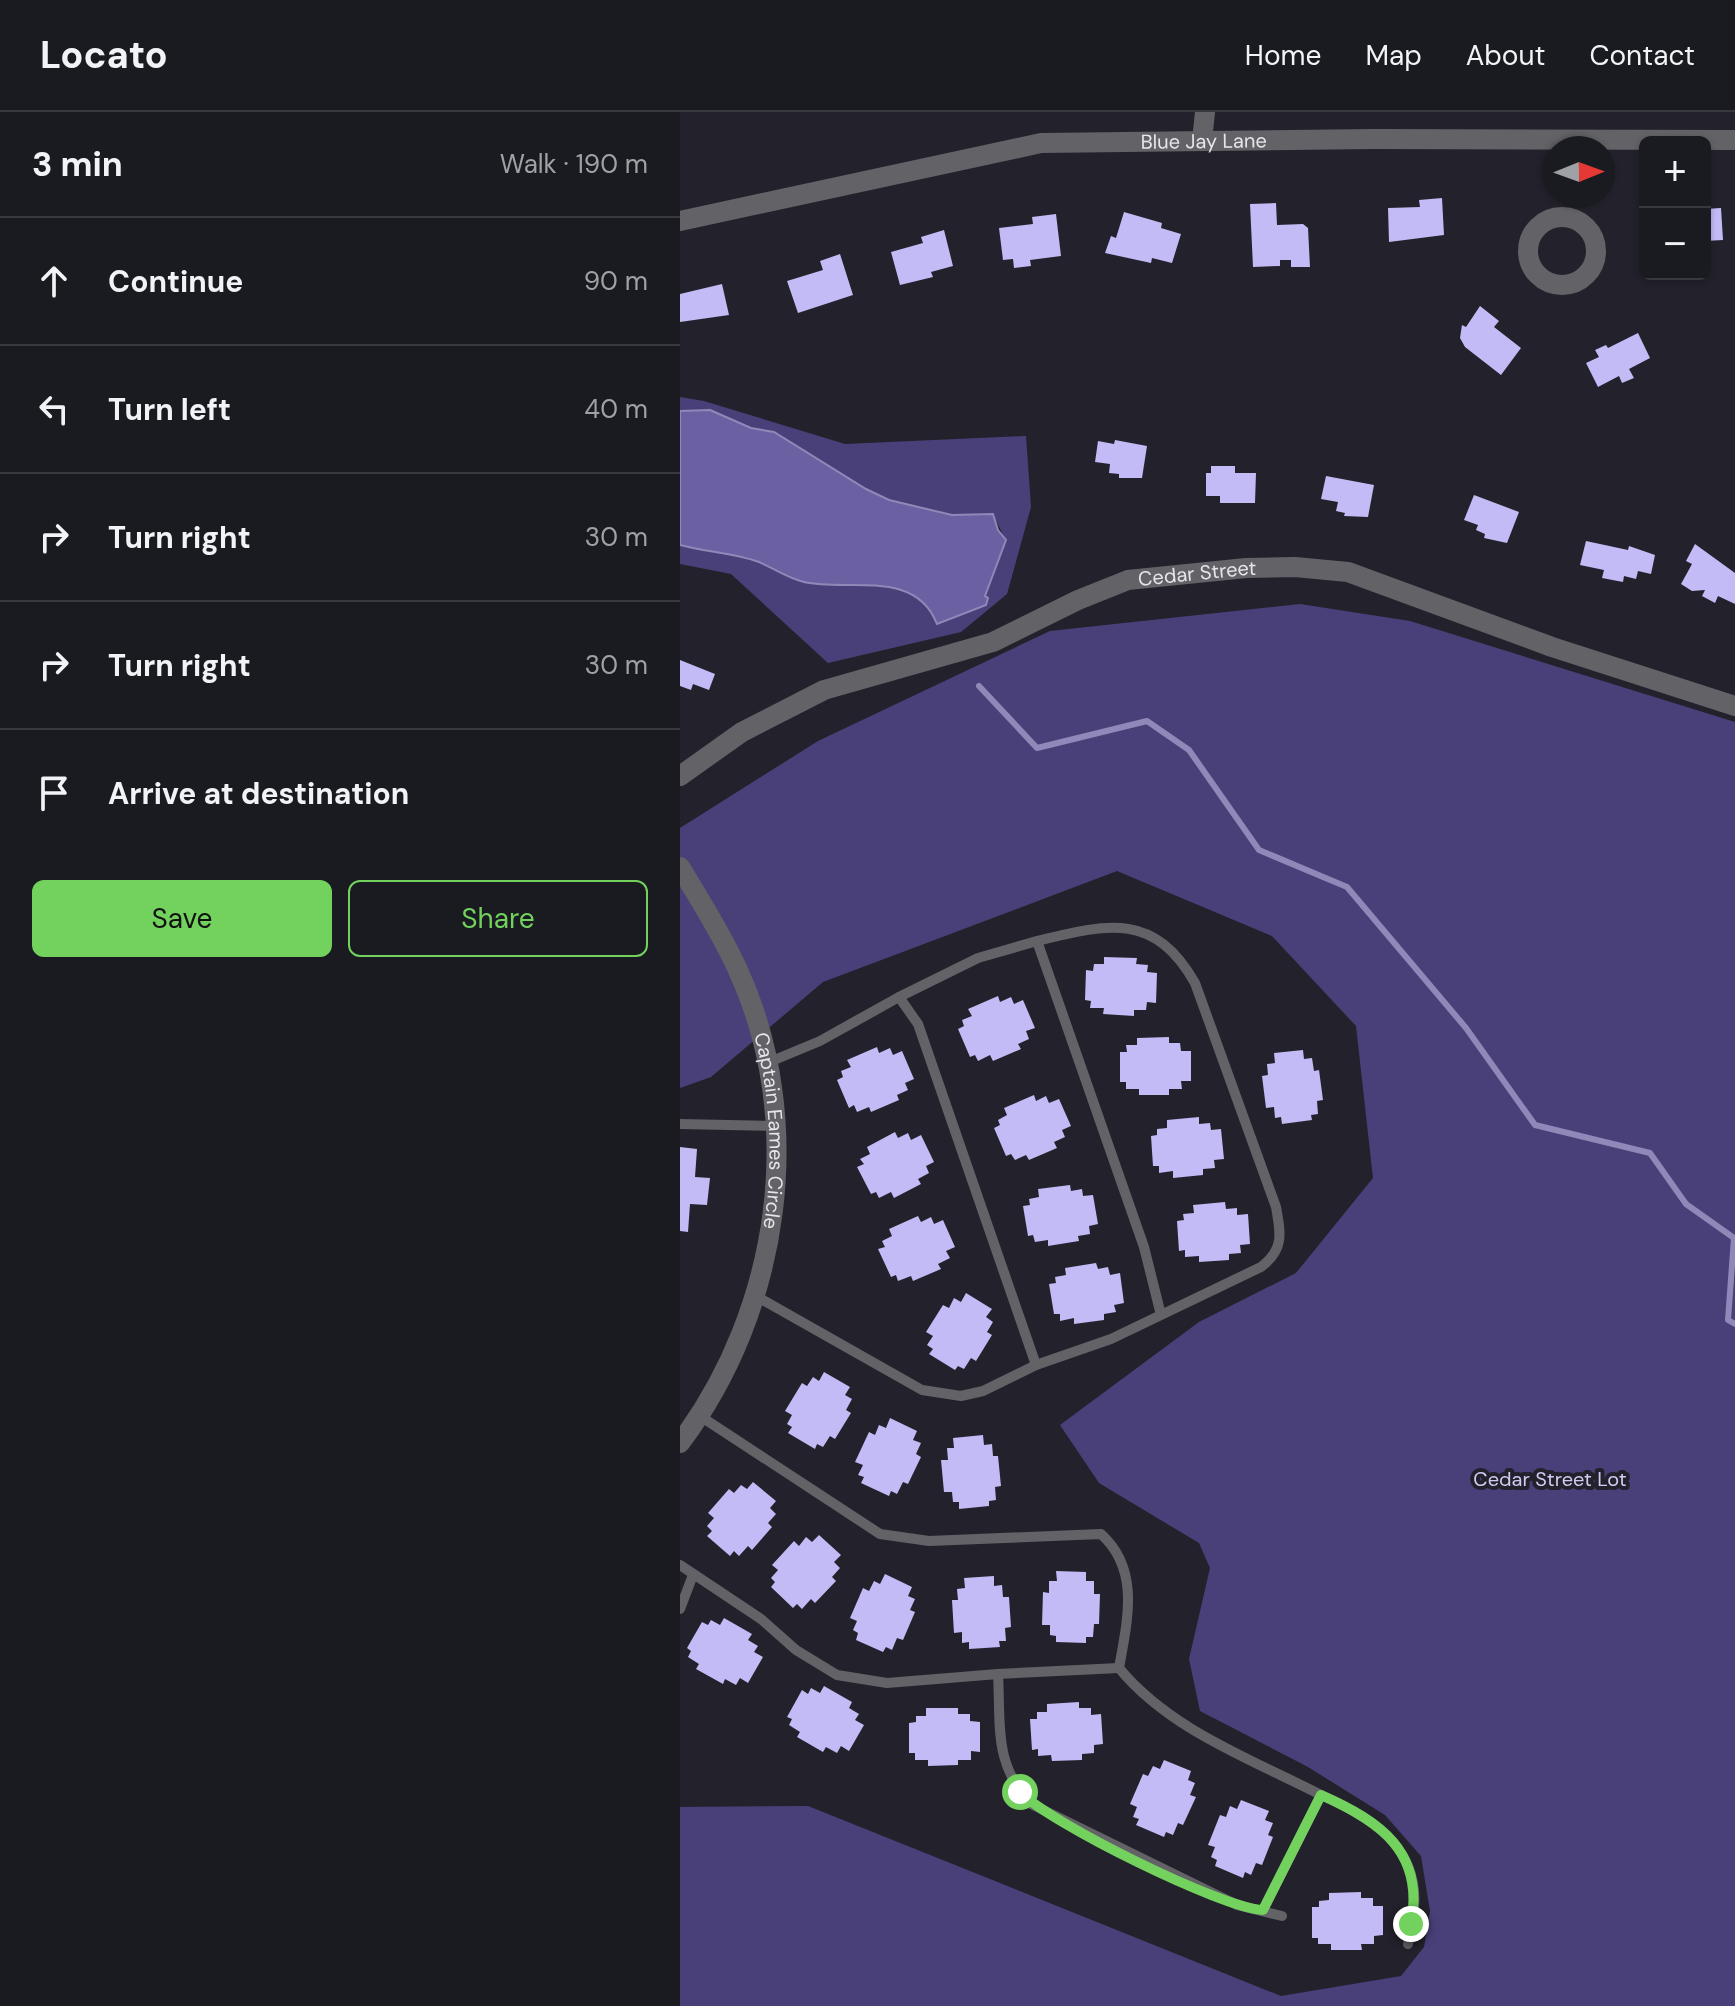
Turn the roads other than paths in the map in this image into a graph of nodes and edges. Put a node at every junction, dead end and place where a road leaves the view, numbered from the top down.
1 (1205, 112) edge
2 (1735, 140) edge
3 (1202, 141) junction
4 (1615, 143) edge
5 (1543, 144) edge
6 (680, 221) edge
7 (1735, 706) edge
8 (680, 776) edge
9 (680, 867) edge
10 (1037, 941) junction
11 (899, 997) junction
12 (767, 1063) junction
13 (680, 1124) edge
14 (777, 1126) junction
15 (754, 1295) junction
16 (1161, 1315) junction
17 (1036, 1365) junction
18 (700, 1416) junction
19 (680, 1443) edge
20 (680, 1565) edge
21 (693, 1575) junction
22 (680, 1609) edge
23 (1119, 1668) junction
24 (998, 1674) junction
25 (1321, 1795) junction
26 (1263, 1910) junction
27 (1282, 1916) dead end
28 (1408, 1944) dead end

1 - 3 street
2 - 4 street, Blue Jay Lane
3 - 5 street, Blue Jay Lane
3 - 6 street, Blue Jay Lane
7 - 8 street, Cedar Street
9 - 12 street, Captain Eames Circle
10 - 11 lane
10 - 16 lane
10 - 16 lane
11 - 12 lane
11 - 17 lane
12 - 14 street, Captain Eames Circle
13 - 14 lane
14 - 15 street, Captain Eames Circle
15 - 17 lane
15 - 18 street, Captain Eames Circle
16 - 17 lane
18 - 19 street, Captain Eames Circle
18 - 23 lane
20 - 21 lane
21 - 22 lane
21 - 24 lane
23 - 24 lane
23 - 25 lane
24 - 26 lane
25 - 26 lane
25 - 28 lane
26 - 27 lane

